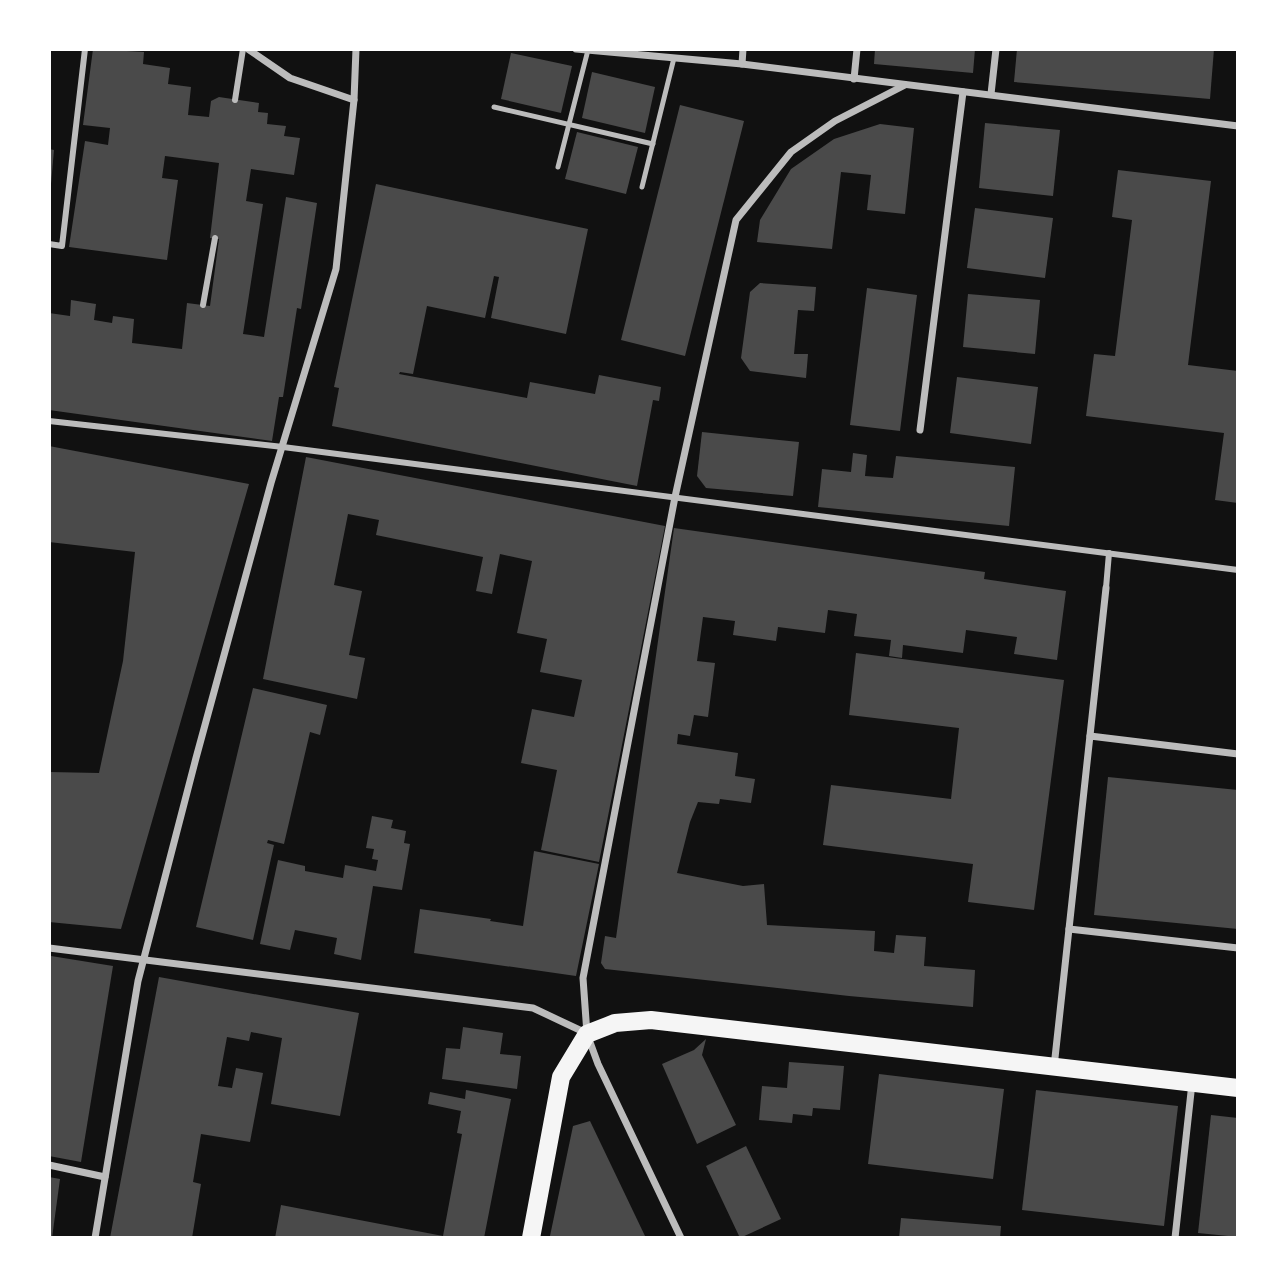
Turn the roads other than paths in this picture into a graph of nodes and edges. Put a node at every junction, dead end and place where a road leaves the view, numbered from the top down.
1 (85, 49) edge
2 (243, 49) edge
3 (248, 49) edge
4 (356, 49) edge
5 (576, 49) edge
6 (743, 49) edge
7 (857, 49) edge
8 (996, 49) edge
9 (588, 50) edge
10 (674, 58) junction
11 (741, 64) junction
12 (854, 79) junction
13 (905, 85) junction
14 (963, 92) junction
15 (991, 94) junction
16 (235, 100) dead end
17 (354, 100) junction
18 (494, 107) dead end
19 (569, 125) junction
20 (1238, 126) edge
21 (653, 144) junction
22 (558, 167) dead end
23 (642, 187) dead end
24 (215, 238) dead end
25 (49, 244) edge
26 (203, 305) dead end
27 (49, 421) edge
28 (920, 430) dead end
29 (283, 447) junction
30 (675, 497) junction
31 (1109, 553) junction
32 (1238, 570) edge
33 (1106, 588) joint
34 (1090, 736) junction
35 (1238, 754) edge
36 (1069, 929) junction
37 (49, 948) edge
38 (1238, 948) edge
39 (144, 961) junction
40 (587, 1034) junction
41 (1054, 1067) junction
42 (1192, 1083) junction
43 (1238, 1088) edge
44 (49, 1165) edge
45 (105, 1177) junction
46 (94, 1238) edge
47 (531, 1238) edge
48 (681, 1238) edge
49 (1175, 1238) edge

1 - 25 street
2 - 16 street
3 - 17 street
4 - 17 street
5 - 9 street
6 - 11 street
7 - 12 street
8 - 15 street
9 - 10 street
9 - 19 lane
10 - 11 street
10 - 21 lane
11 - 12 street
12 - 13 street
13 - 14 street
13 - 30 street
14 - 15 street
14 - 28 street
15 - 20 street
17 - 29 street
18 - 19 lane
19 - 21 lane
19 - 22 lane
21 - 23 lane
24 - 26 street
27 - 29 street
29 - 30 street
29 - 39 street
30 - 31 street
30 - 40 street
31 - 32 street
31 - 33 street
33 - 34 street
34 - 35 street
34 - 36 street
36 - 38 street
36 - 41 street
37 - 39 street
39 - 40 street
39 - 45 street
40 - 41 main road
40 - 47 main road
40 - 48 street
41 - 42 main road
42 - 43 main road
42 - 49 street
44 - 45 street
45 - 46 street

